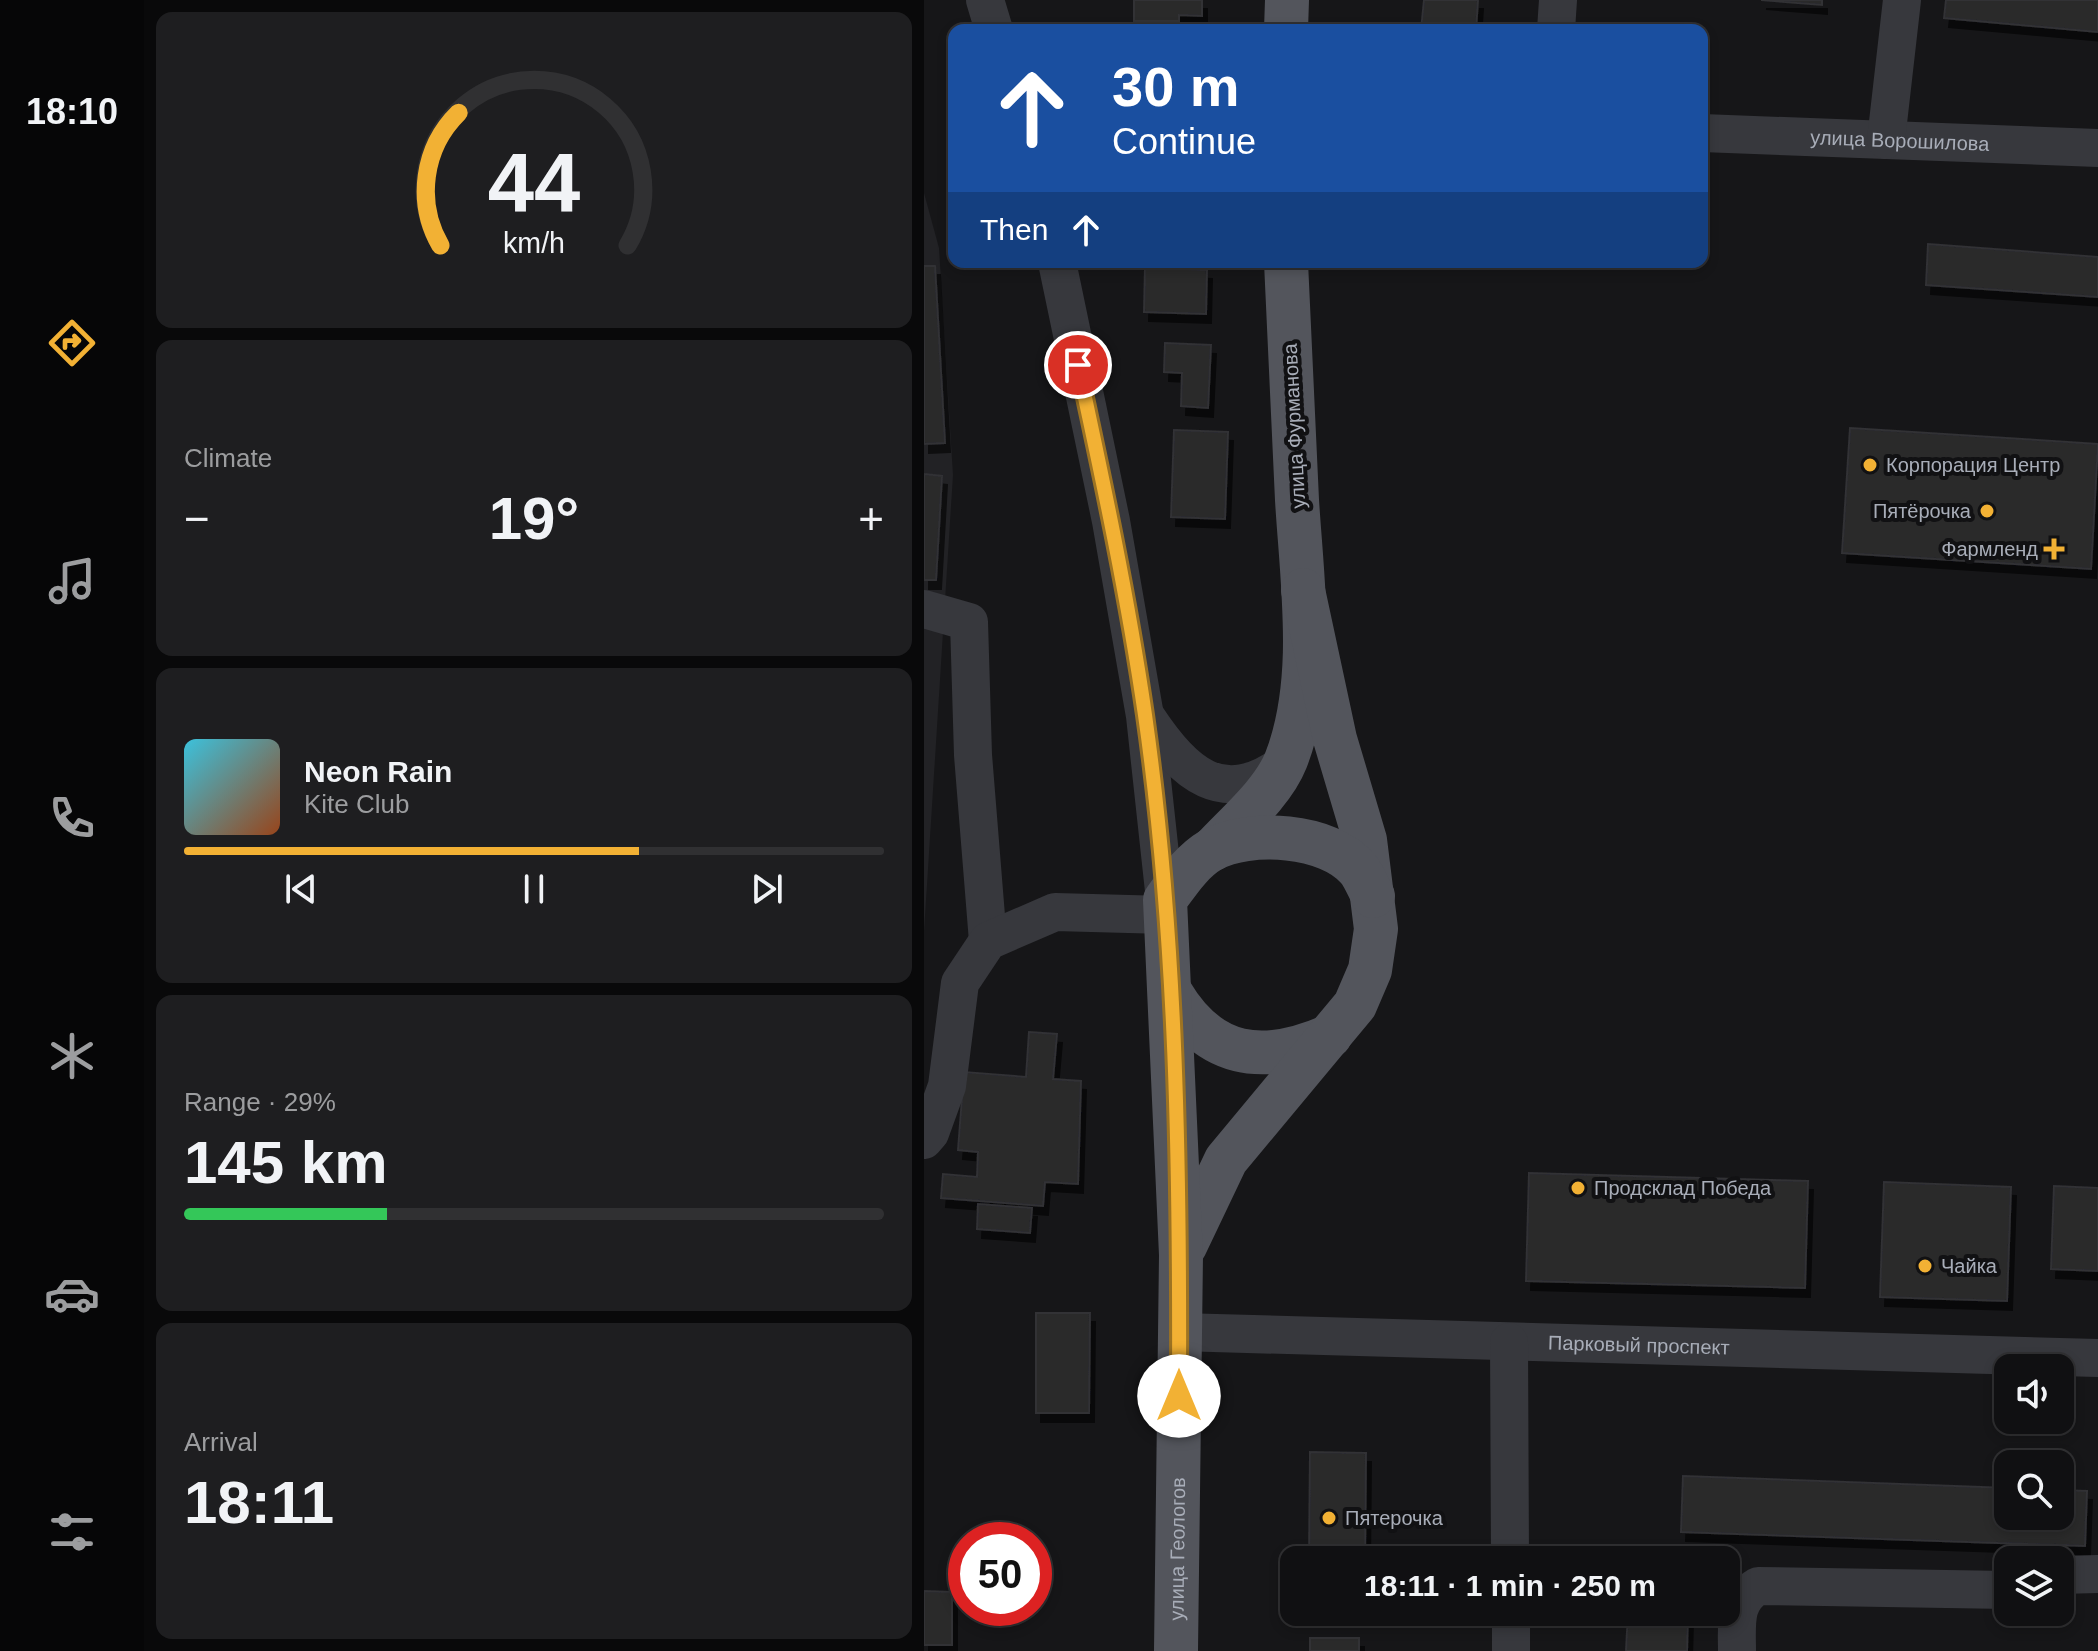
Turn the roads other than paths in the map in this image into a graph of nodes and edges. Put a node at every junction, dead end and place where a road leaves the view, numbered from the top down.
1 (985, 0) edge
2 (1287, 0) edge
3 (1558, 0) edge
4 (1902, 0) edge
5 (992, 24) edge
6 (1286, 24) edge
7 (1556, 24) edge
8 (1708, 133) edge
9 (1886, 140) junction
10 (2098, 148) edge
11 (1058, 268) edge
12 (1286, 268) edge
13 (1303, 590) junction
14 (924, 609) edge
15 (1145, 716) junction
16 (1285, 763) junction
17 (1213, 849) junction
18 (1373, 896) junction
19 (1165, 908) junction
20 (988, 941) junction
21 (1171, 993) junction
22 (1330, 1036) junction
23 (924, 1140) edge
24 (1181, 1255) junction
25 (1179, 1332) junction
26 (1509, 1342) junction
27 (2098, 1358) edge
28 (1510, 1546) edge
29 (2098, 1574) edge
30 (2074, 1575) edge
31 (1994, 1590) edge
32 (1511, 1626) edge
33 (1176, 1651) edge
34 (1511, 1651) edge
35 (1737, 1651) edge

1 - 5 street
2 - 6 main road
3 - 7 street
4 - 9 street
8 - 9 street, улица Ворошилова
9 - 10 street, улица Ворошилова
11 - 15 street
12 - 13 main road, улица Фурманова
13 - 16 main road, улица Фурманова
13 - 18 main road, улица Фурманова
14 - 20 street
15 - 16 street
15 - 19 street
16 - 17 main road, улица Фурманова
17 - 18 main road
17 - 19 main road
18 - 22 main road
19 - 20 street
19 - 21 main road
20 - 23 street
21 - 22 main road
21 - 24 main road, улица Геологов
22 - 24 main road
24 - 25 main road, улица Геологов
25 - 26 street, Парковый проспект
25 - 33 main road, улица Геологов
26 - 27 street, Парковый проспект
26 - 28 street
29 - 30 street
31 - 35 street
32 - 34 street

